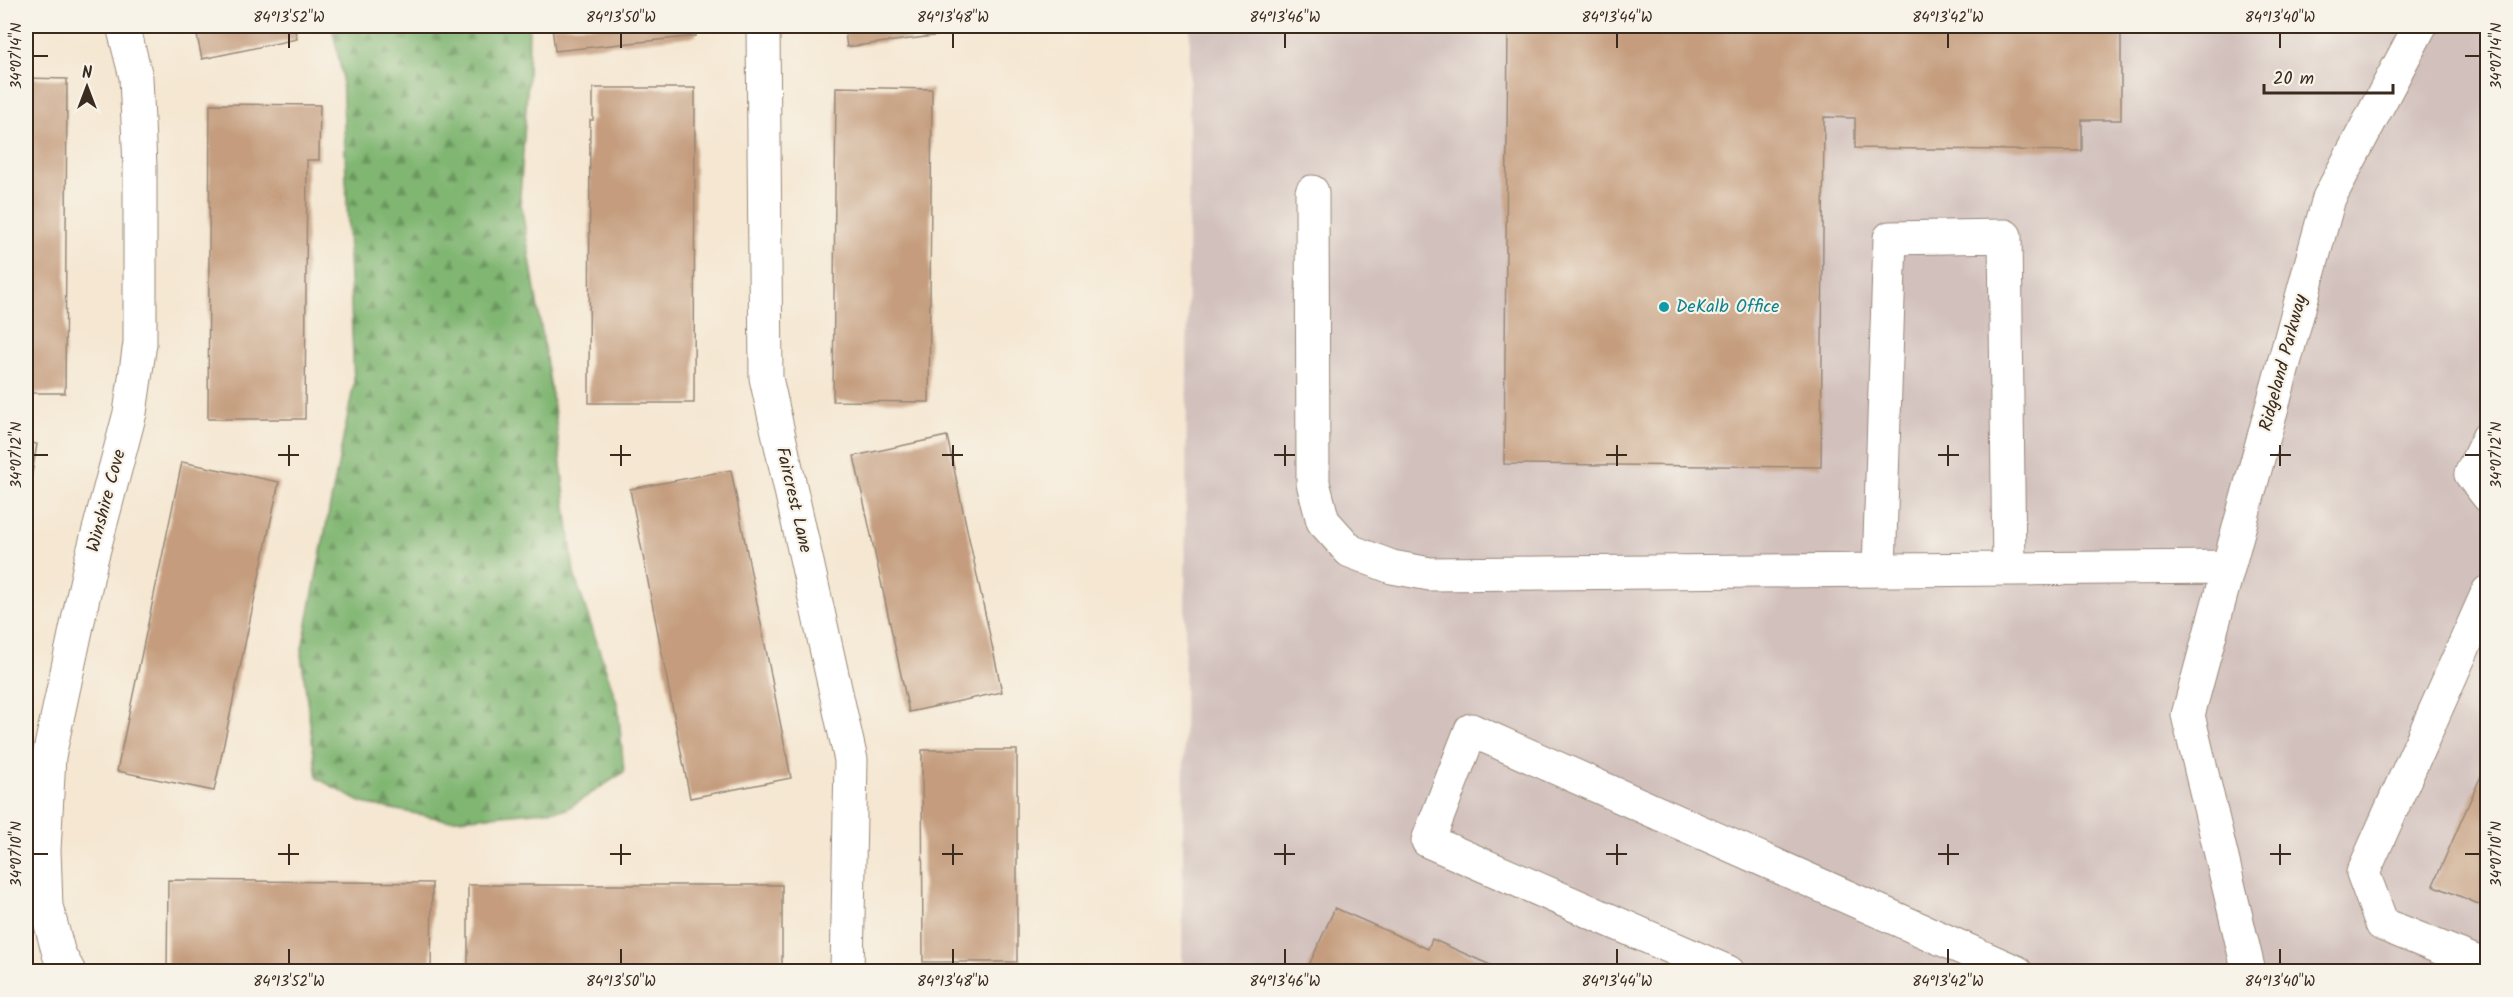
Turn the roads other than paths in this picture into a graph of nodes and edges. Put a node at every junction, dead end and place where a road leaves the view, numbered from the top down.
1 (123, 26) edge
2 (764, 26) edge
3 (2420, 26) edge
4 (1312, 192) dead end
5 (2487, 438) edge
6 (2487, 496) edge
7 (2228, 567) junction
8 (2009, 569) junction
9 (1879, 570) junction
10 (2487, 592) edge
11 (2487, 967) edge
12 (69, 972) edge
13 (848, 972) edge
14 (1728, 972) edge
15 (2016, 972) edge
16 (2249, 972) edge

1 - 12 street, Winshire Cove
2 - 13 street, Faircrest Lane
3 - 7 street, Ridgeland Parkway
4 - 9 street
5 - 6 street
7 - 8 street
7 - 16 street, Ridgeland Parkway
8 - 9 street
8 - 9 street
10 - 11 street
14 - 15 street

